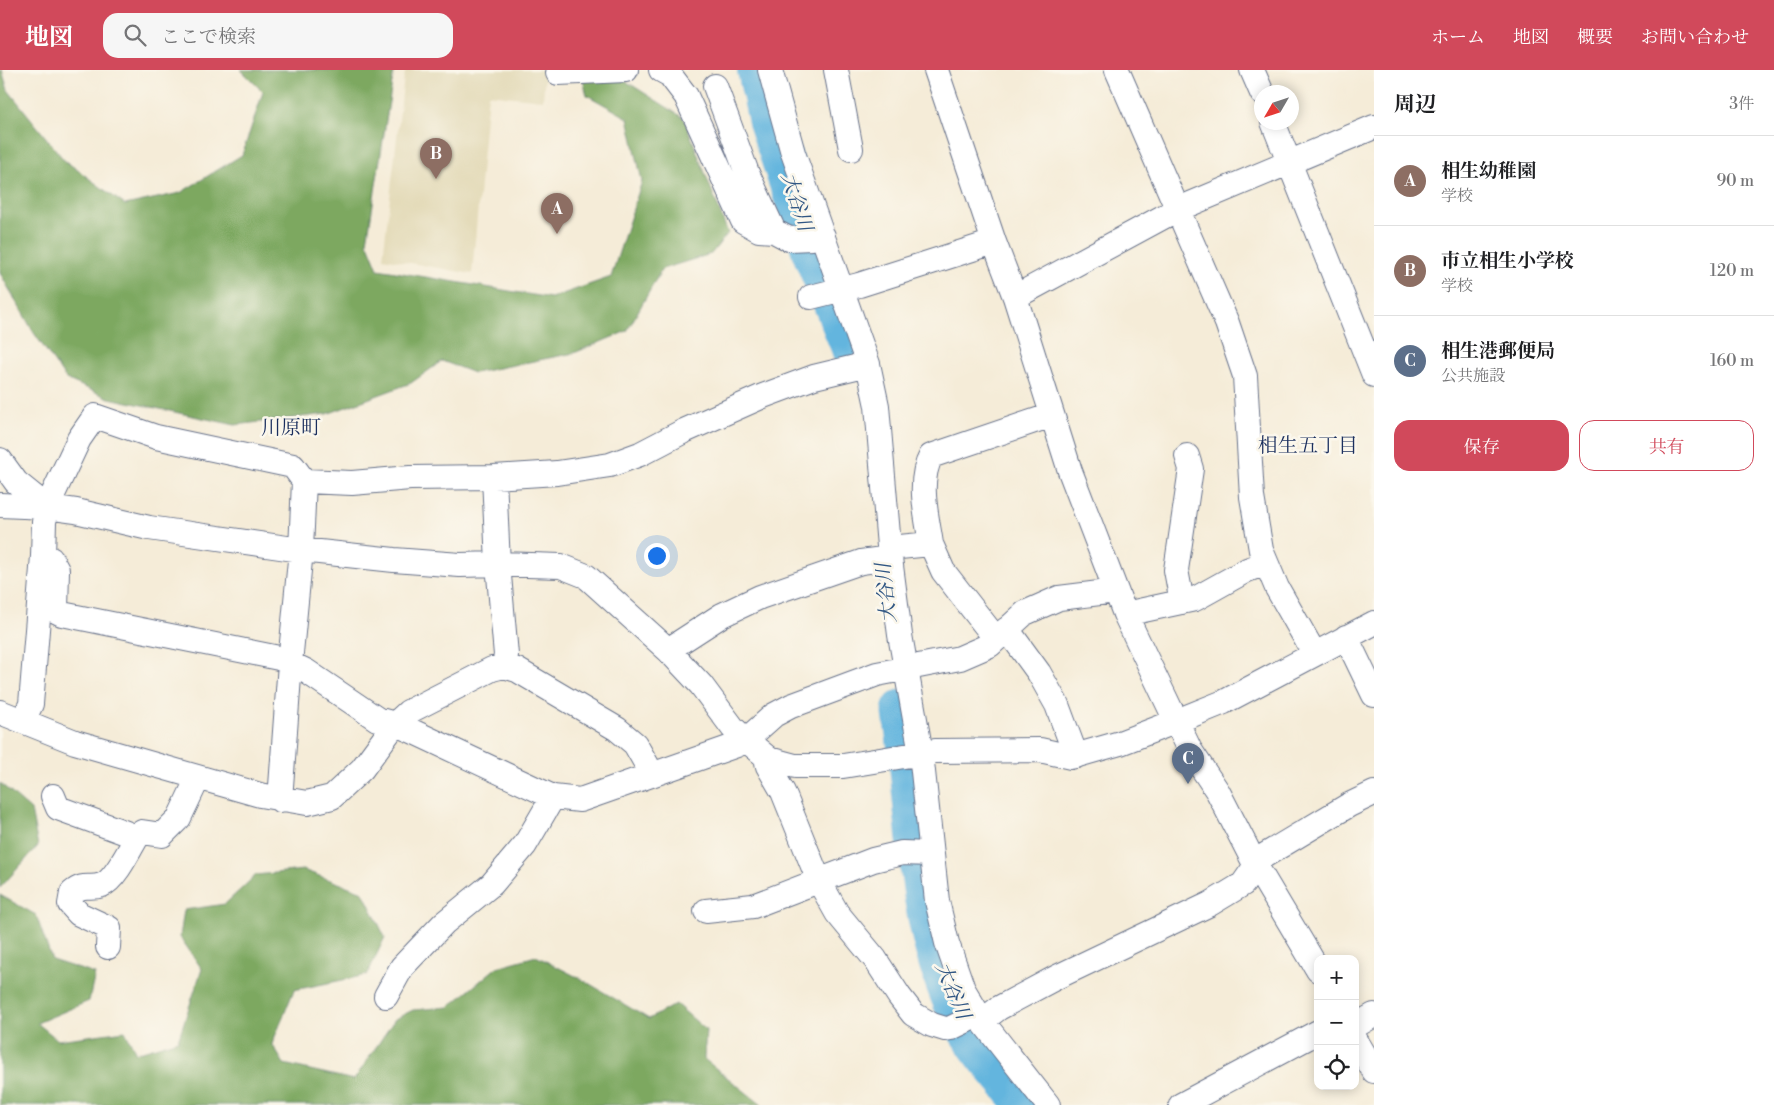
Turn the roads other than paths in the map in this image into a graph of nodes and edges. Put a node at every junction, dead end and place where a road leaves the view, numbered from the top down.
1 (626, 70) edge
2 (661, 70) edge
3 (770, 70) edge
4 (836, 70) edge
5 (936, 70) edge
6 (1117, 70) edge
7 (1252, 70) edge
8 (558, 73) dead end
9 (1259, 85) edge
10 (715, 86) dead end
11 (1374, 127) edge
12 (1276, 130) edge
13 (851, 149) dead end
14 (1289, 163) junction
15 (1176, 210) junction
16 (781, 235) junction
17 (818, 237) junction
18 (994, 242) junction
19 (842, 289) junction
20 (811, 297) dead end
21 (1015, 297) junction
22 (858, 366) junction
23 (1374, 375) edge
24 (1052, 415) junction
25 (1188, 456) dead end
26 (0, 460) edge
27 (494, 478) junction
28 (304, 481) junction
29 (0, 505) edge
30 (47, 507) junction
31 (931, 544) junction
32 (301, 550) junction
33 (888, 555) junction
34 (43, 556) junction
35 (1266, 563) junction
36 (498, 564) junction
37 (1116, 591) junction
38 (1182, 602) junction
39 (1125, 614) junction
40 (1374, 623) edge
41 (1001, 634) junction
42 (1346, 637) junction
43 (668, 650) junction
44 (1314, 653) junction
45 (290, 663) junction
46 (504, 666) junction
47 (903, 669) junction
48 (1374, 695) edge
49 (0, 712) edge
50 (23, 721) junction
51 (1177, 722) junction
52 (395, 724) junction
53 (746, 740) junction
54 (917, 754) junction
55 (1076, 756) junction
56 (769, 759) junction
57 (650, 774) junction
58 (198, 778) junction
59 (1374, 793) edge
60 (53, 796) dead end
61 (553, 796) junction
62 (280, 800) junction
63 (137, 836) junction
64 (919, 854) junction
65 (1256, 866) junction
66 (819, 881) junction
67 (706, 911) dead end
68 (108, 947) dead end
69 (1314, 963) edge
70 (386, 996) dead end
71 (1374, 1016) edge
72 (971, 1021) junction
73 (1359, 1024) edge
74 (1314, 1034) edge
75 (1359, 1045) edge
76 (1374, 1071) edge
77 (1048, 1105) edge
78 (1181, 1105) edge

1 - 8 street
2 - 16 street
3 - 17 street
4 - 13 street
5 - 18 street
6 - 15 street
7 - 9 street
10 - 16 street
11 - 14 street
12 - 14 street
14 - 15 street
14 - 23 street
15 - 21 street
15 - 35 street
16 - 17 street
17 - 19 street
18 - 19 street
18 - 21 street
19 - 20 street
19 - 22 street
21 - 24 street
22 - 27 street
22 - 33 street
24 - 31 street
24 - 37 street
25 - 38 street
26 - 30 street
27 - 28 street
27 - 36 street
28 - 30 street
28 - 32 street
29 - 30 street
30 - 32 street
30 - 34 street
31 - 33 street
31 - 41 street
32 - 36 street
32 - 45 street
33 - 43 street
33 - 47 street
34 - 45 street
34 - 50 street
35 - 38 street
35 - 44 street
36 - 43 street
36 - 46 street
37 - 39 street
37 - 41 street
38 - 39 street
39 - 51 street
40 - 42 street
41 - 47 street
41 - 55 street
42 - 44 street
42 - 48 street
43 - 53 street
44 - 51 street
45 - 52 street
45 - 62 street
46 - 52 street
46 - 57 street
47 - 53 street
47 - 54 street
49 - 50 street
50 - 58 street
51 - 55 street
51 - 65 street
52 - 61 street
52 - 62 street
53 - 56 street
53 - 57 street
54 - 55 street
54 - 56 street
54 - 64 street
56 - 66 street
57 - 61 street
58 - 62 street
58 - 63 street
59 - 65 street
60 - 63 street
61 - 70 street
63 - 68 street
64 - 66 street
64 - 72 street
65 - 69 street
65 - 72 street
66 - 67 street
66 - 72 street
71 - 73 street
72 - 77 street
74 - 78 street
75 - 76 street

